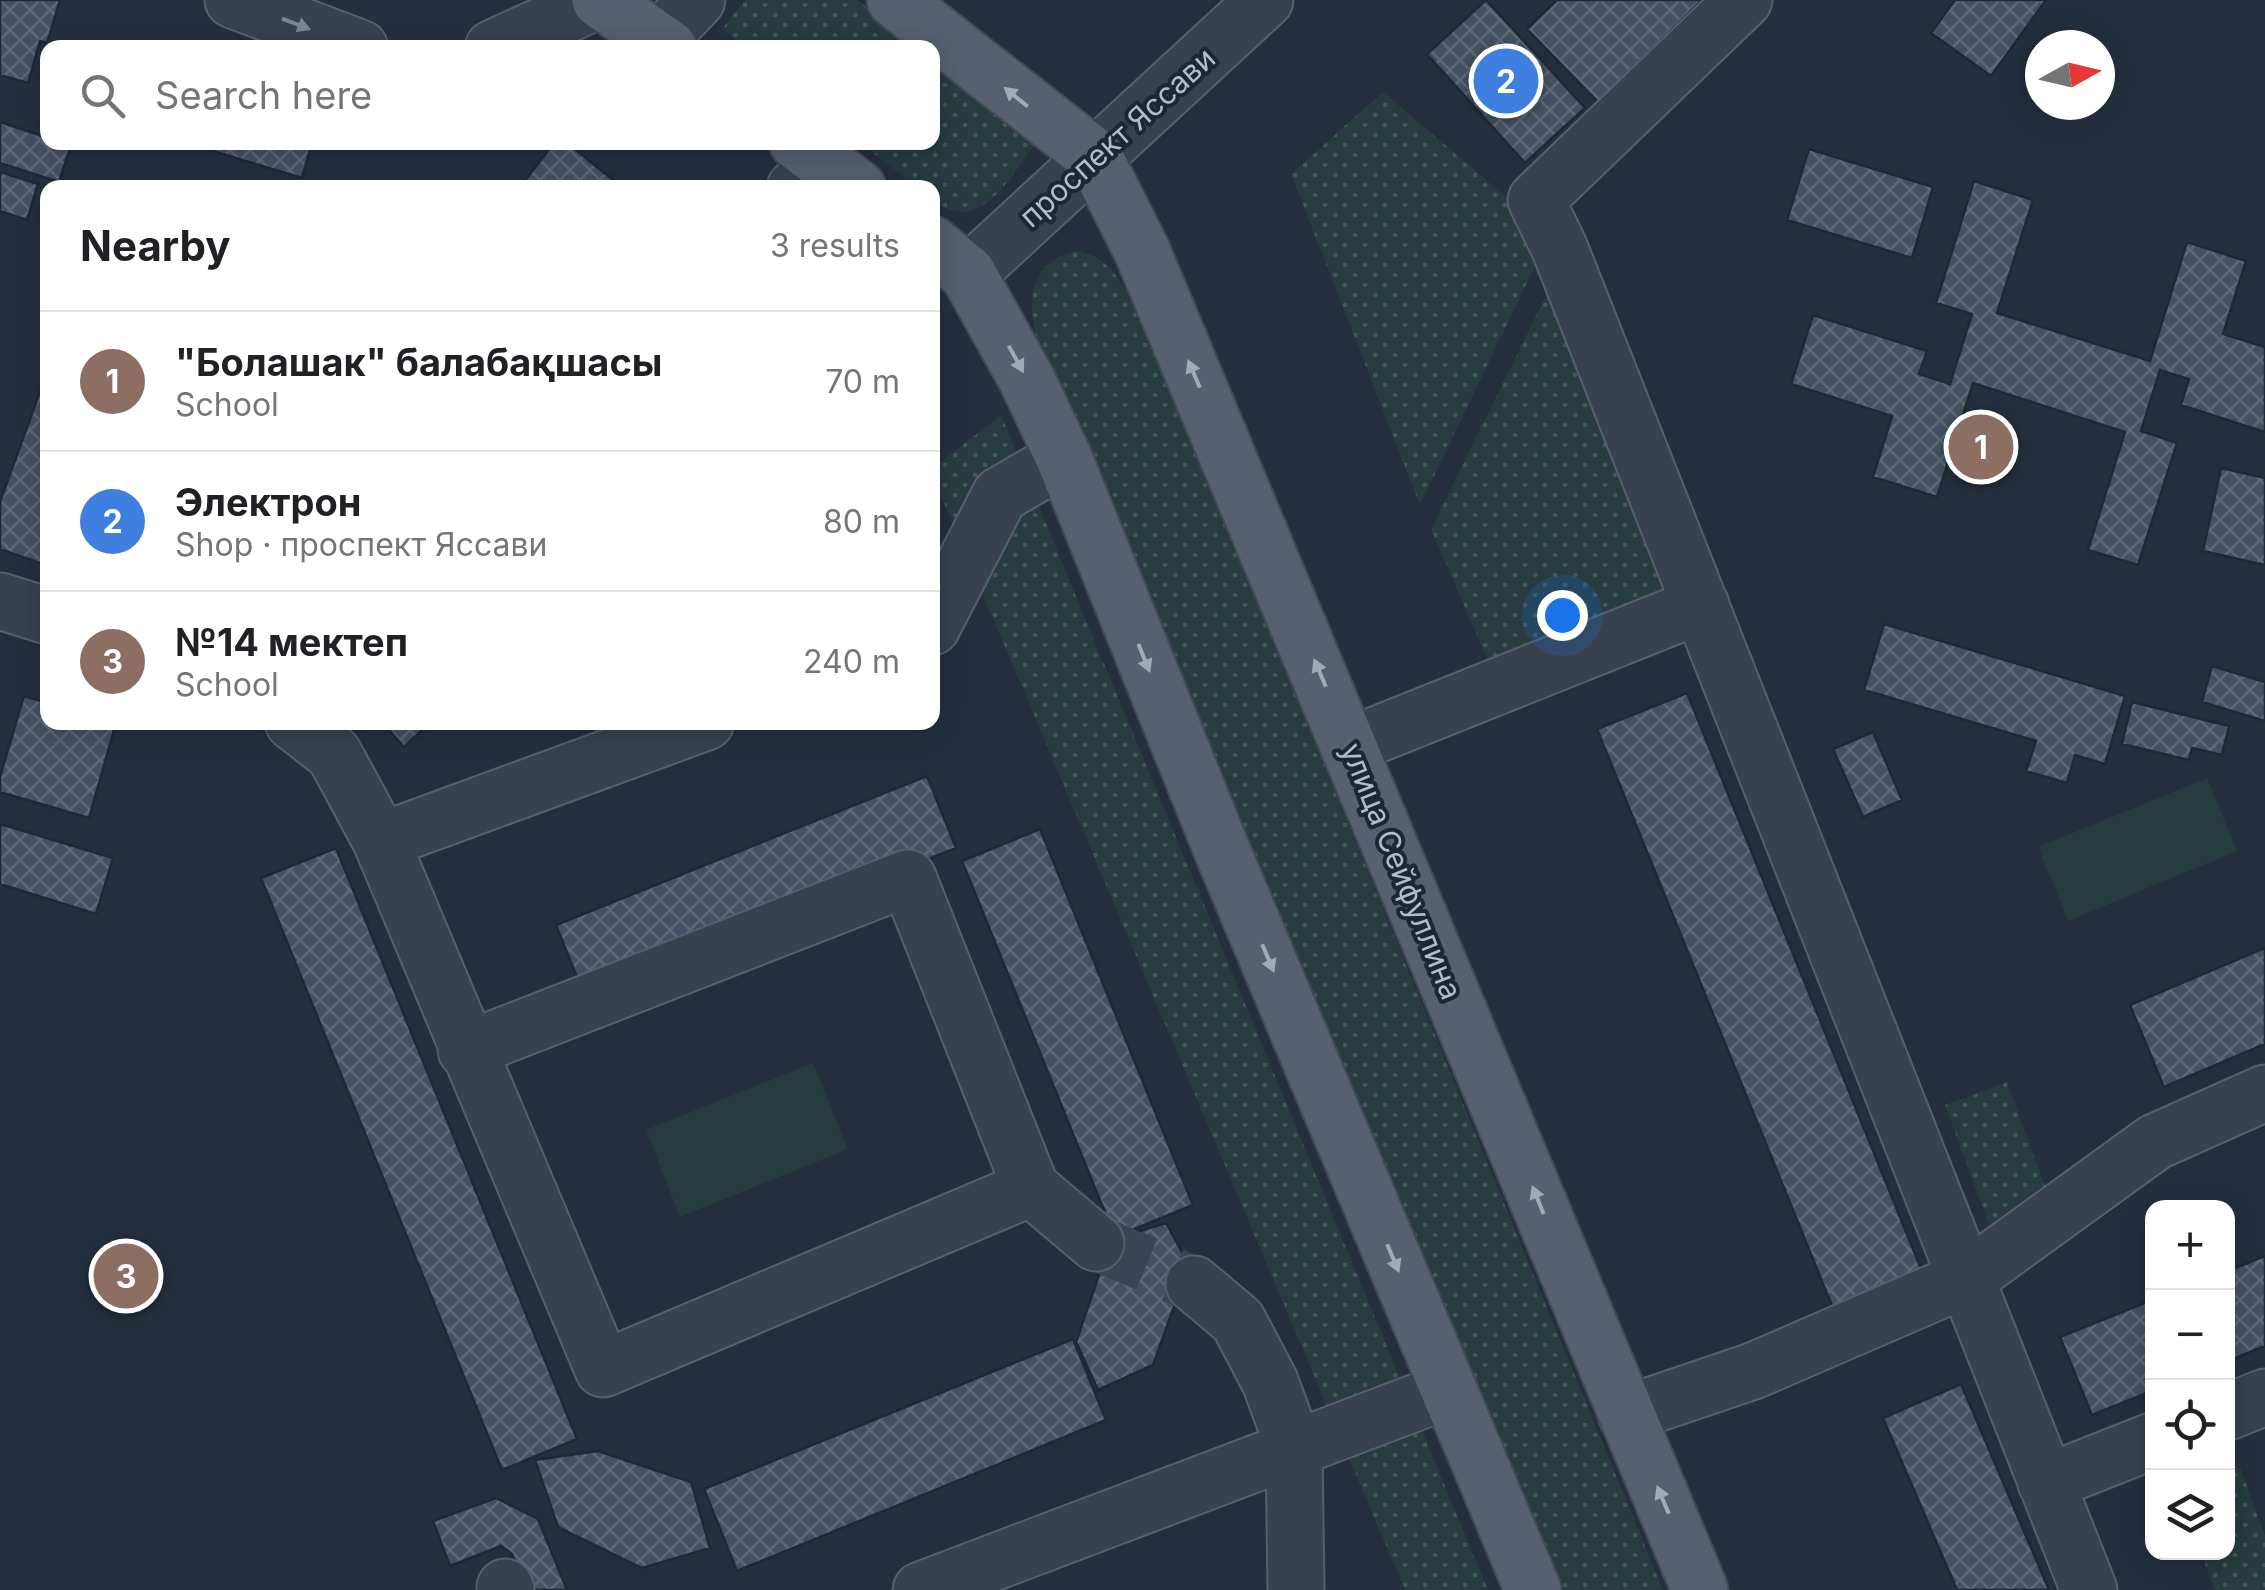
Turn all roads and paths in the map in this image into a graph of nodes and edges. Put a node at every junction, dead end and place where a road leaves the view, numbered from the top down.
1 (233, 0) edge
2 (600, 0) edge
3 (697, 0) edge
4 (895, 0) edge
5 (1265, 0) edge
6 (1744, 0) edge
7 (339, 40) edge
8 (511, 40) edge
9 (658, 40) edge
10 (667, 40) edge
11 (1094, 156) junction
12 (950, 259) edge
13 (1064, 458) junction
14 (0, 601) edge
15 (1701, 605) junction
16 (940, 611) edge
17 (40, 614) edge
18 (303, 730) edge
19 (684, 730) edge
20 (1351, 744) junction
21 (381, 841) junction
22 (466, 1050) junction
23 (2265, 1093) edge
24 (1031, 1188) junction
25 (1096, 1243) tunnel mouth
26 (1966, 1279) junction
27 (1194, 1284) tunnel mouth
28 (1449, 1390) junction
29 (2265, 1397) edge
30 (2235, 1409) edge
31 (1626, 1414) junction
32 (2145, 1444) edge
33 (1294, 1446) junction
34 (2046, 1483) junction
35 (920, 1590) edge
36 (1296, 1590) edge
37 (1533, 1590) edge
38 (1700, 1590) edge
39 (2089, 1590) edge

1 -> 7 street
2 - 8 street
2 - 9 main road
3 - 10 street
11 -> 4 main road
5 - 11 street, проспект Яссави
6 - 15 street
11 - 12 street, проспект Яссави
20 -> 11 main road, улица Сейфуллина
12 -> 13 main road
13 - 16 street
13 -> 28 main road
14 - 17 street
15 - 20 street
15 - 26 street
18 - 21 street
19 - 21 street
31 -> 20 main road, улица Сейфуллина
21 - 22 street
22 - 24 street
22 - 24 street
23 - 26 street
24 - 25 street
26 - 31 street
26 - 34 street
27 - 33 street
28 - 33 street
28 - 37 main road
29 - 30 street
38 -> 31 main road, улица Сейфуллина
32 - 34 street
33 - 35 street
33 - 36 street
34 - 39 street

